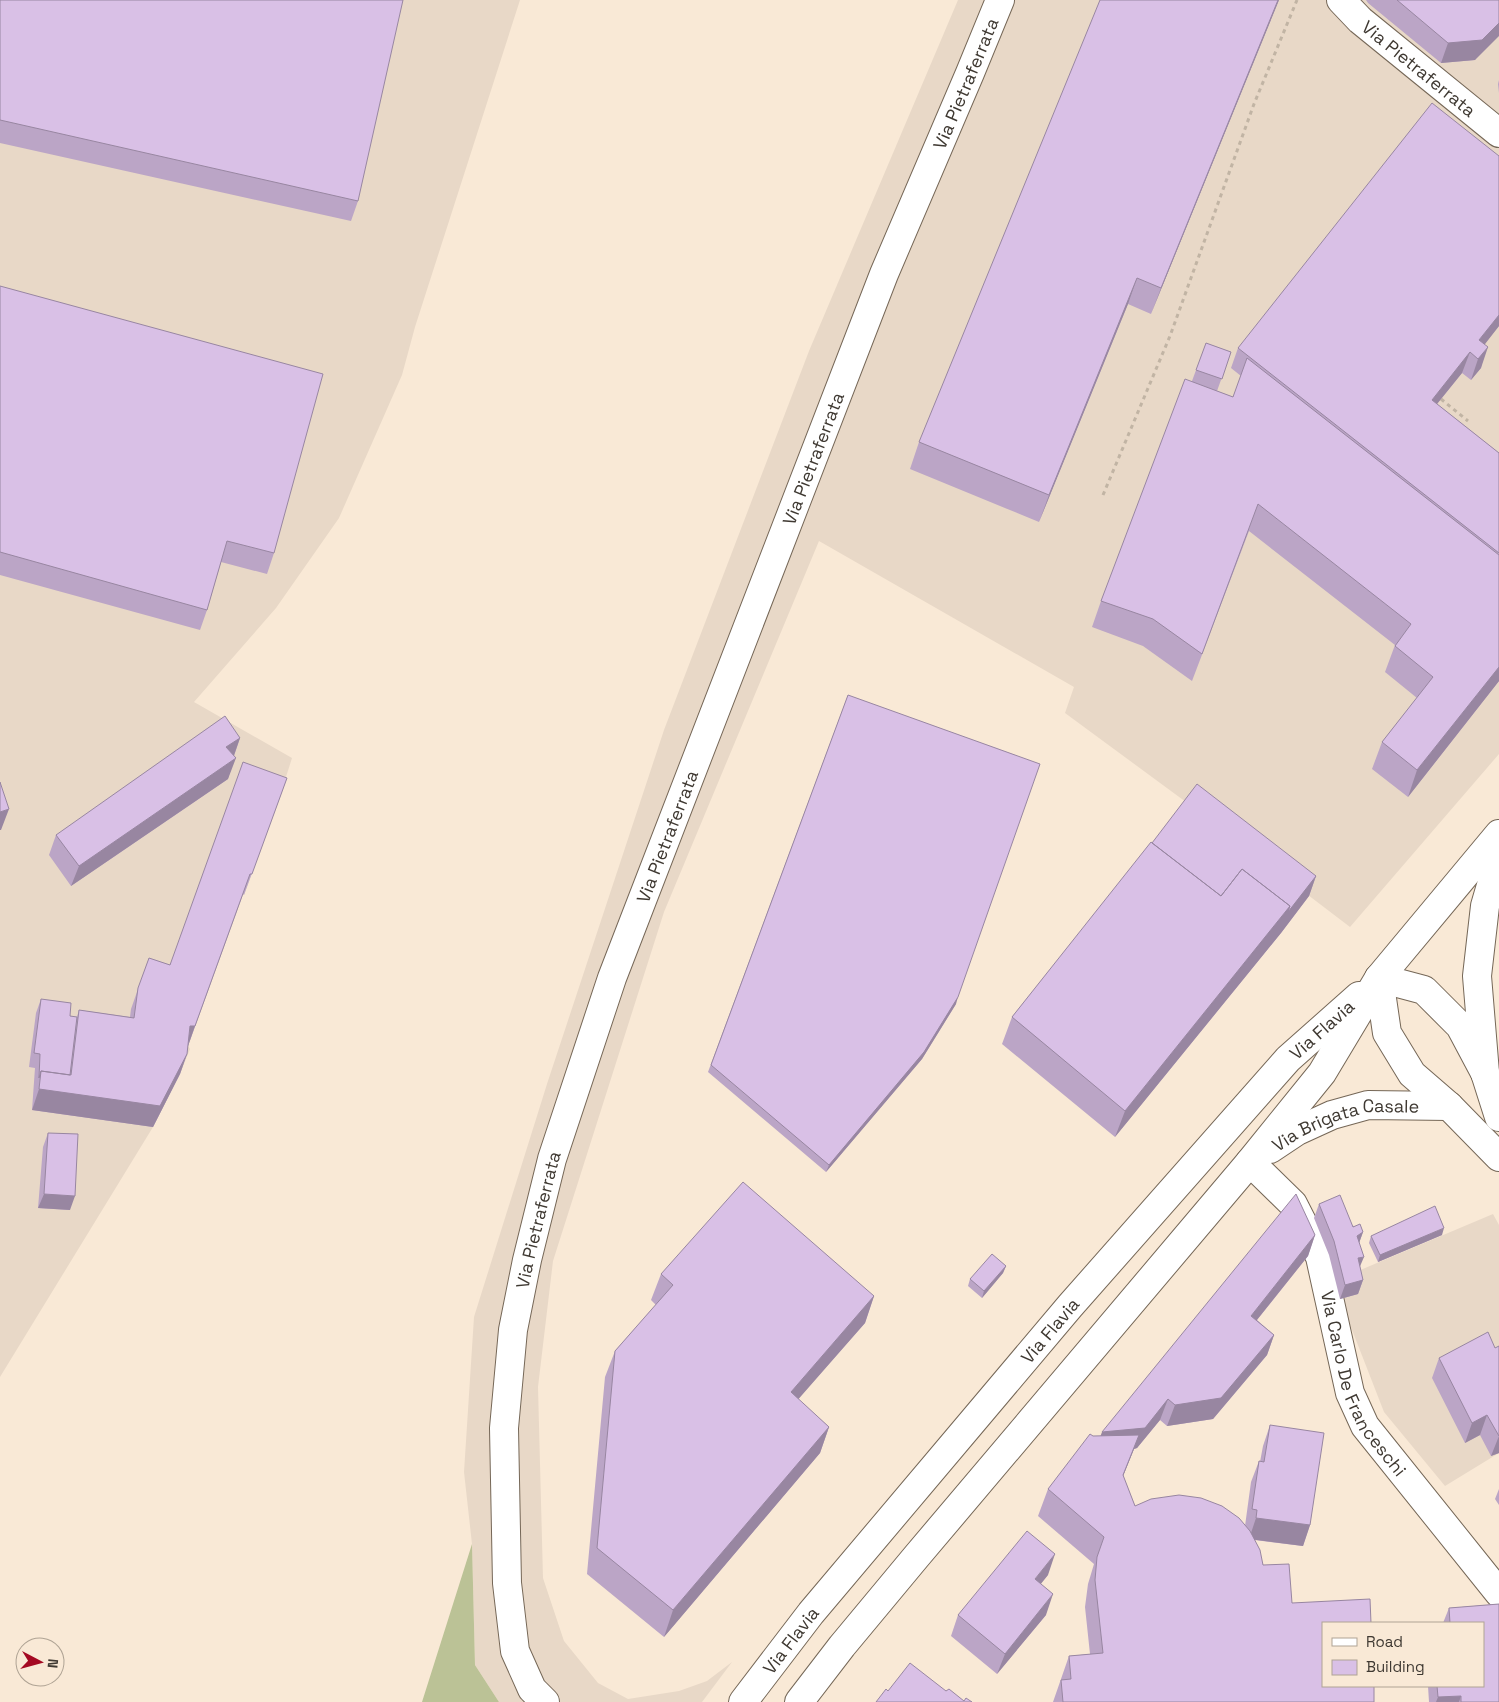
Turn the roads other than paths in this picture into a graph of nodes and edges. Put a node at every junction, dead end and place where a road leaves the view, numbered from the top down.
1 (1000, 0) edge
2 (1341, 0) edge
3 (1499, 133) edge
4 (1499, 834) edge
5 (1499, 858) edge
6 (1379, 978) junction
7 (1485, 1073) junction
8 (1449, 1106) junction
9 (1499, 1117) edge
10 (1499, 1156) edge
11 (1250, 1162) junction
12 (1499, 1593) edge
13 (545, 1702) edge
14 (743, 1702) edge
15 (799, 1702) edge

1 - 13 main road, Via Pietraferrata
2 - 3 main road, Via Pietraferrata
4 - 6 main road, Via Flavia
5 - 7 main road
6 - 7 main road
6 - 8 main road, Via Brigata Casale
6 - 11 main road, Via Flavia
6 - 14 main road, Via Flavia
7 - 9 main road
8 - 10 main road, Via Brigata Casale
8 - 11 main road, Via Brigata Casale
11 - 12 main road, Via Carlo De Franceschi
11 - 15 main road, Via Flavia

